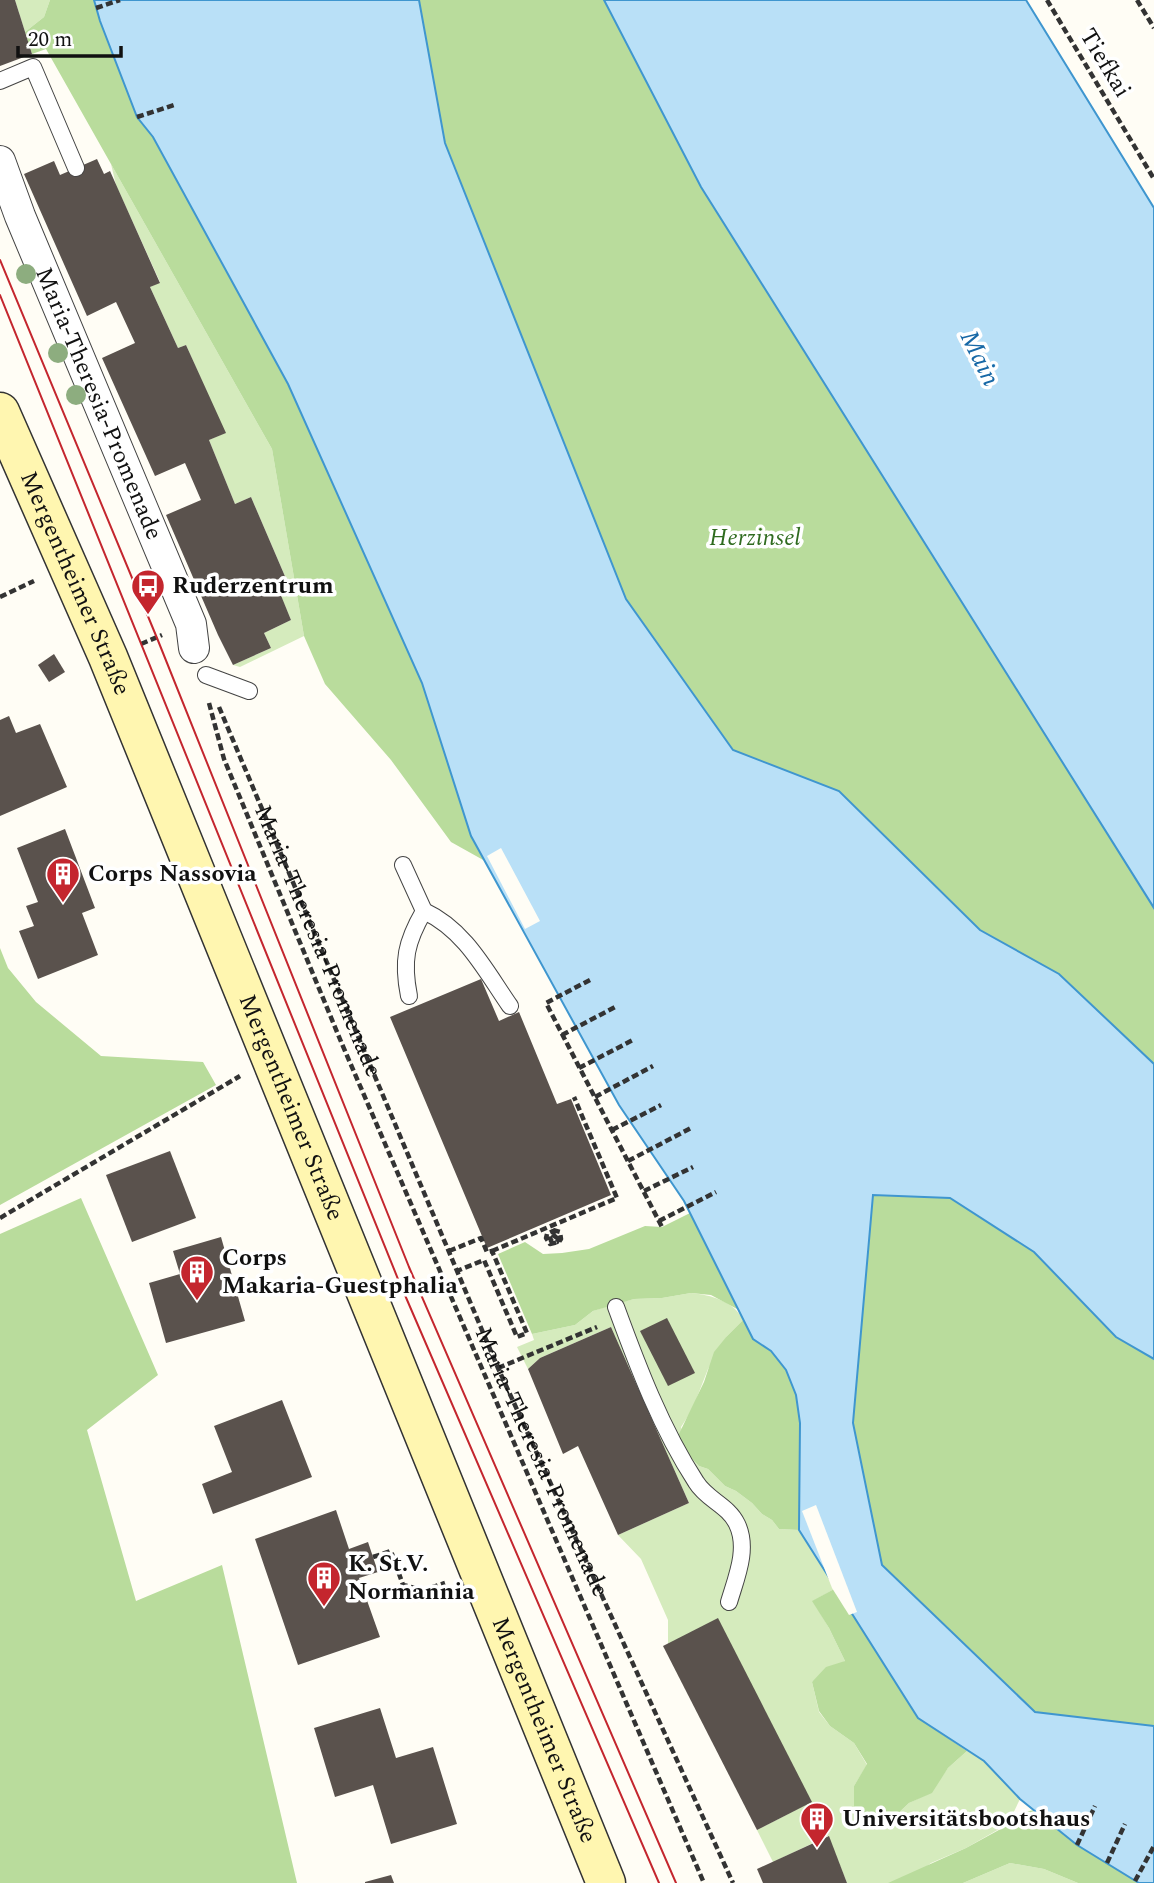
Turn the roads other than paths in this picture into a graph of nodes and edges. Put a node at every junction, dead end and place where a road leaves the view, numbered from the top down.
1 (0, 82) edge
2 (0, 161) edge
3 (76, 168) dead end
4 (0, 412) edge
5 (197, 649) joint
6 (249, 691) dead end
7 (403, 865) dead end
8 (424, 911) junction
9 (409, 996) dead end
10 (510, 1006) dead end
11 (618, 1312) road end
12 (729, 1602) dead end
13 (606, 1883) edge

1 - 3 lane
2 - 5 street, Maria-Theresia-Promenade
4 - 13 main road, Mergentheimer Straße
5 - 6 lane
7 - 8 lane
8 - 9 lane
8 - 10 lane
11 - 12 lane

